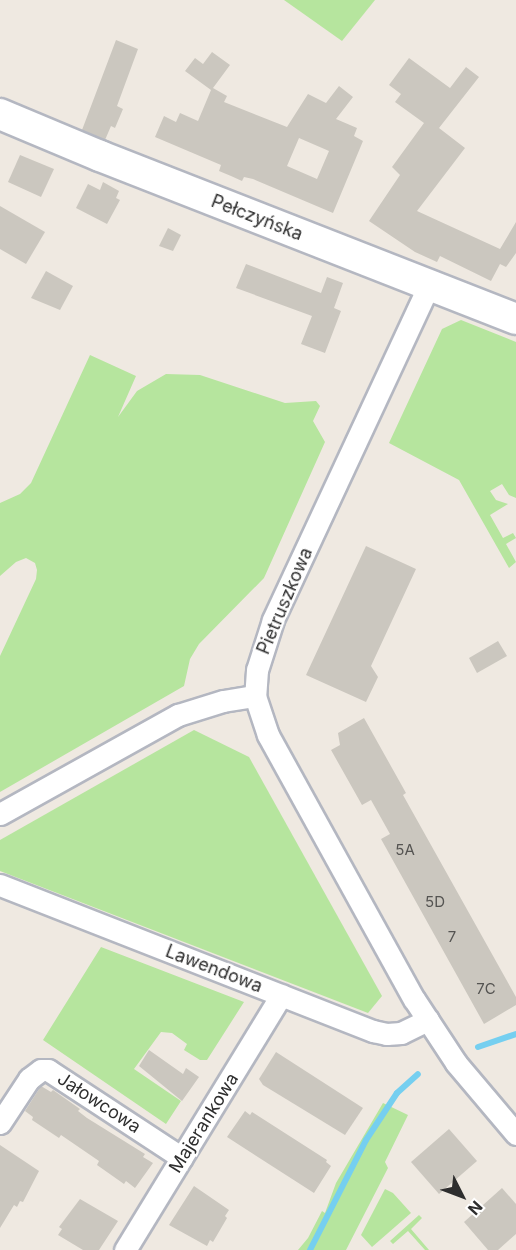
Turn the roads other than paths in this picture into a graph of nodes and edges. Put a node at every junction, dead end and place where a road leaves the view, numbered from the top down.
1 (0, 114) edge
2 (429, 285) junction
3 (516, 319) edge
4 (255, 696) junction
5 (0, 814) edge
6 (0, 885) edge
7 (281, 995) junction
8 (428, 1020) junction
9 (0, 1123) edge
10 (516, 1134) edge
11 (182, 1158) junction
12 (125, 1250) edge

1 - 2 main road, Pełczyńska
2 - 3 main road, Pełczyńska
2 - 4 street, Pietruszkowa
4 - 5 street
4 - 8 street
6 - 7 street, Lawendowa
7 - 8 street, Lawendowa
7 - 11 street, Majerankowa
8 - 10 street
9 - 11 street, Jałowcowa
11 - 12 street, Majerankowa

